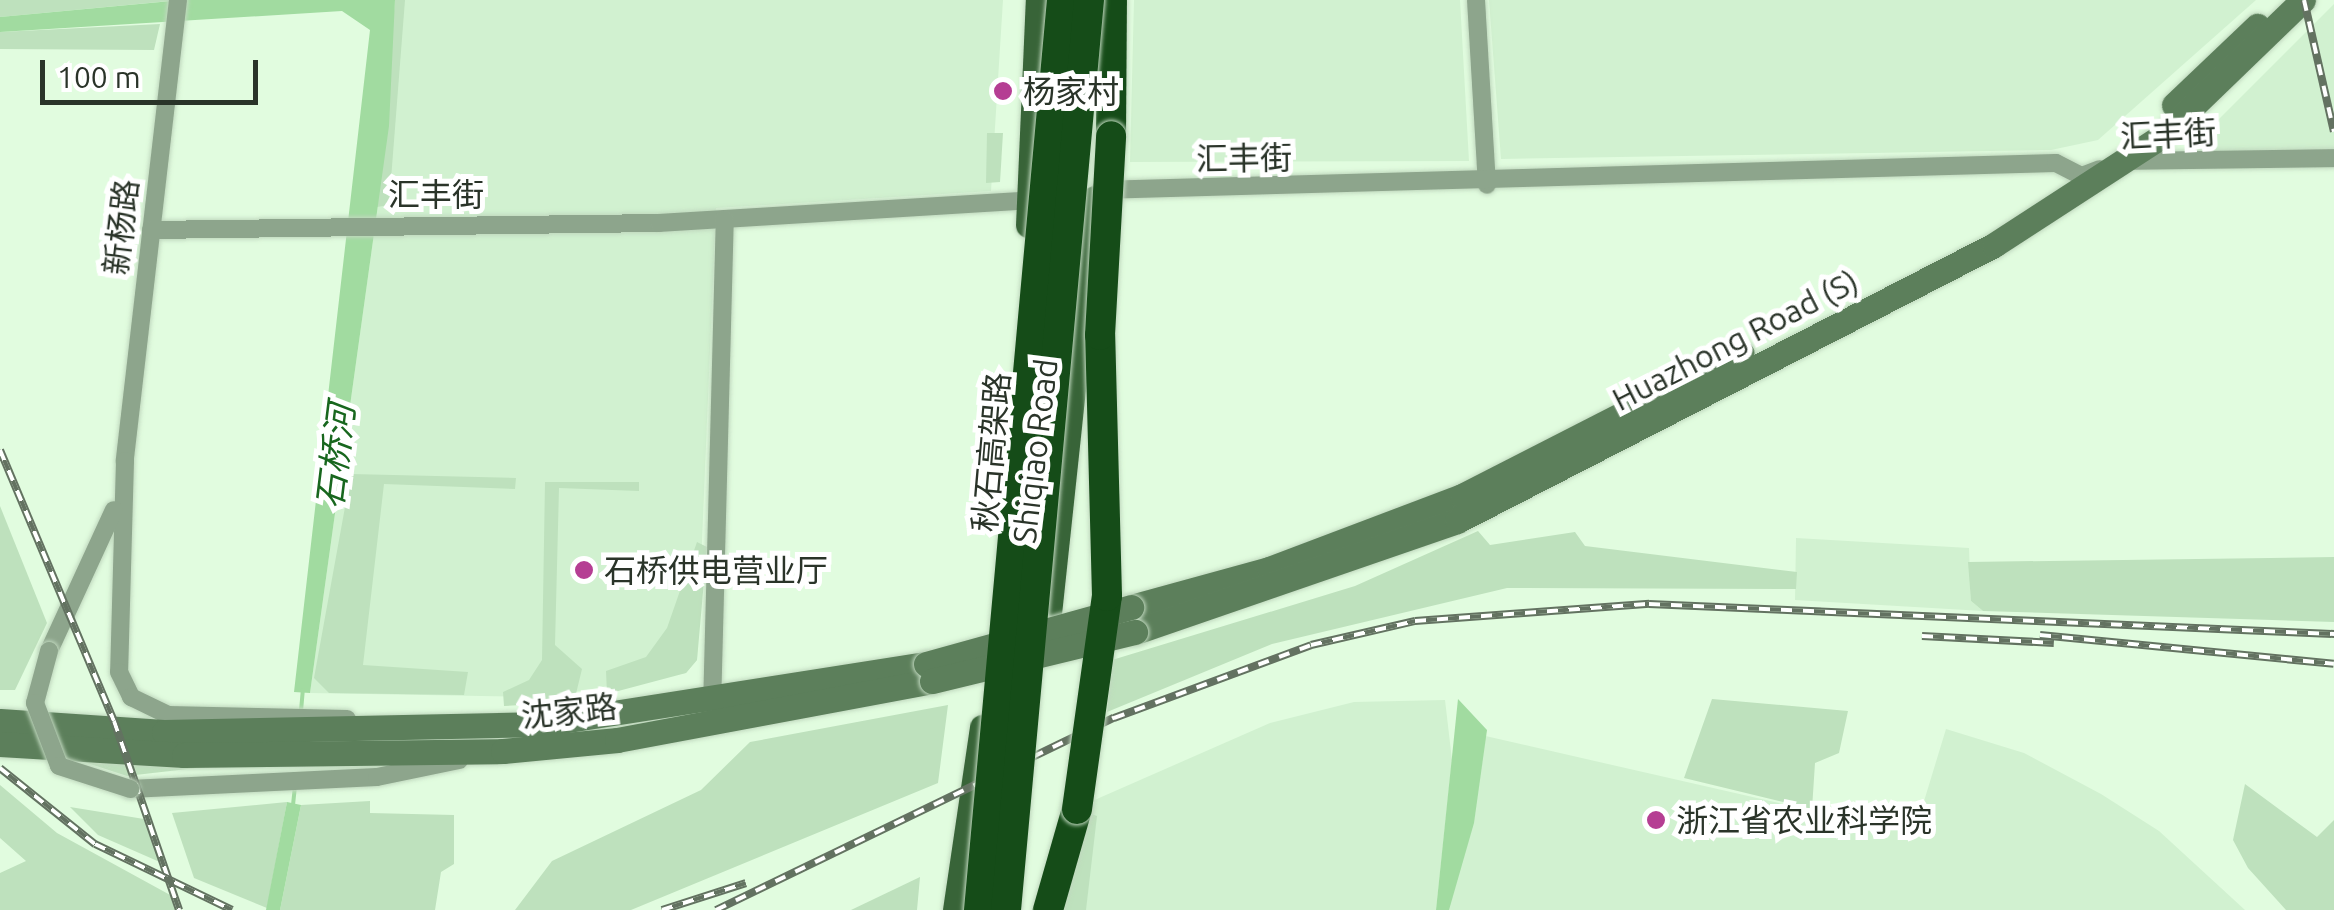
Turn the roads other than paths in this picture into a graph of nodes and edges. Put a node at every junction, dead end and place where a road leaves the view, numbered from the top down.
1 (178, 0) edge
2 (1038, 0) edge
3 (1062, 0) edge
4 (1090, 0) edge
5 (1109, 0) edge
6 (1476, 0) edge
7 (2281, 0) edge
8 (2303, 0) edge
9 (2334, 158) edge
10 (2126, 161) junction
11 (2082, 176) junction
12 (1487, 185) junction
13 (1094, 190) junction
14 (1029, 202) junction
15 (725, 219) junction
16 (151, 230) junction
17 (124, 460) junction
18 (1133, 620) junction
19 (929, 672) junction
20 (712, 696) junction
21 (0, 721) edge
22 (712, 723) junction
23 (0, 744) edge
24 (298, 745) junction
25 (955, 910) edge
26 (978, 910) edge
27 (1006, 910) edge
28 (1020, 910) edge
29 (1048, 910) edge

1 - 16 street, 新杨路
2 - 14 main road, Shiqiao Road
3 - 26 highway, 秋石高架路, bridge
4 - 27 highway, 秋石高架路, bridge
5 - 13 main road, Shiqiao Road
5 - 29 highway, bridge
6 - 12 street
7 - 11 main road, Huazhong Road (S)
8 - 10 main road, Huazhong Road (S)
9 - 10 street, 汇丰街
10 - 11 street, 汇丰街
10 - 18 main road, Huazhong Road (S)
11 - 12 street, 汇丰街
11 - 18 main road, Huazhong Road (S)
12 - 13 street, 汇丰街
13 - 14 street, 汇丰街
13 - 28 main road, Shiqiao Road
14 - 15 street, 汇丰街
14 - 25 main road, Shiqiao Road
15 - 16 street, 汇丰街
15 - 20 street
16 - 17 street, 新杨路
17 - 24 street
17 - 24 street, bridge
18 - 19 main road, 沈家路, bridge
19 - 20 main road, 沈家路
19 - 22 main road, 沈家路
20 - 22 street
20 - 24 main road, 沈家路
21 - 24 main road, 沈家路
22 - 24 main road, 沈家路
23 - 24 main road, 沈家路

